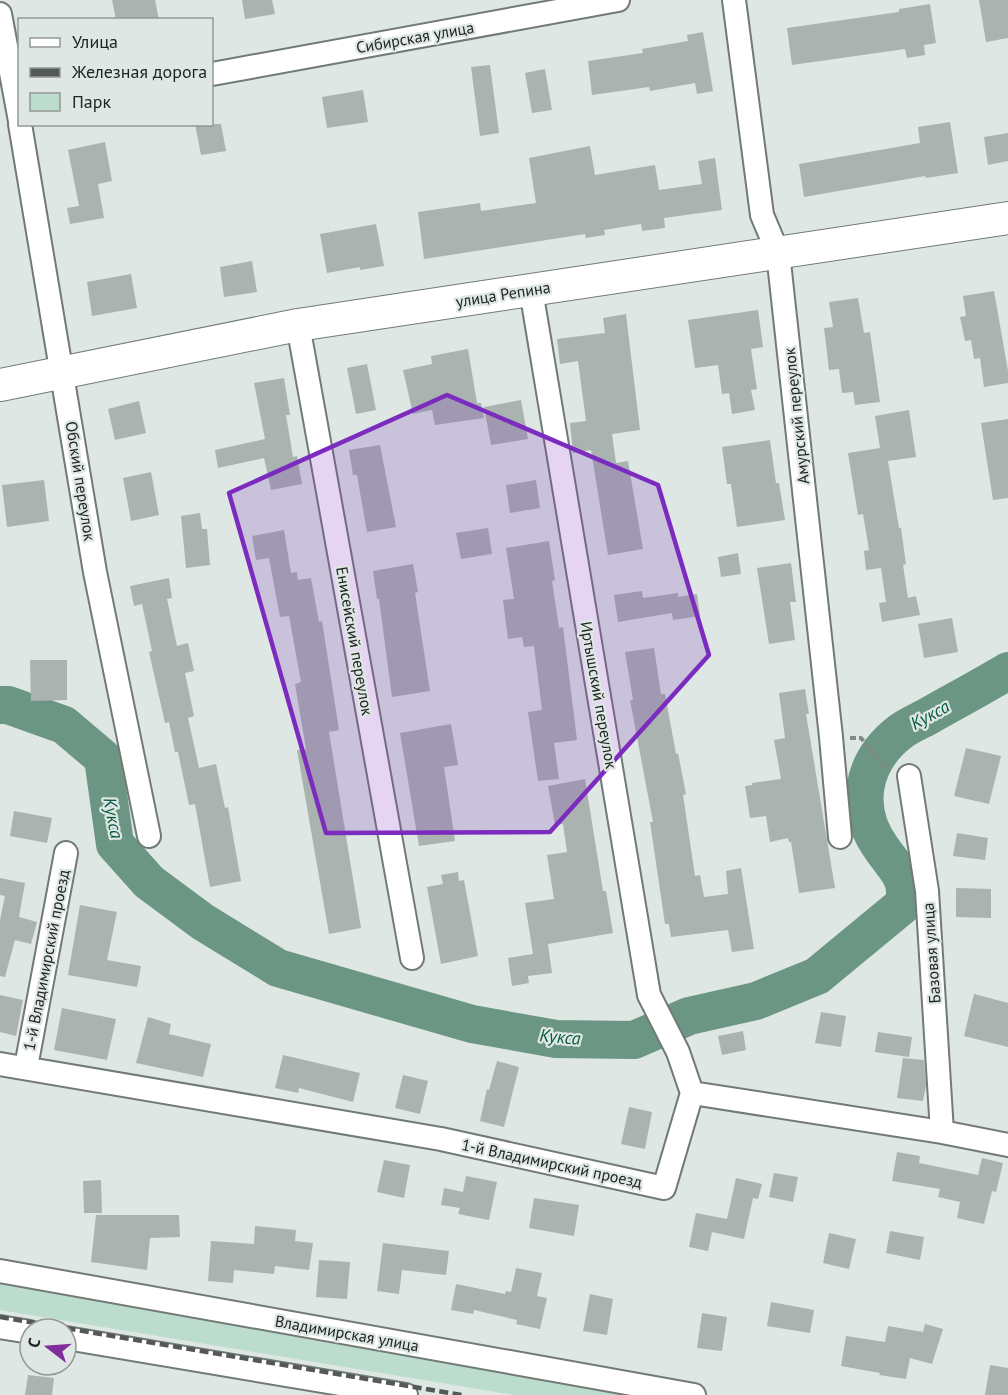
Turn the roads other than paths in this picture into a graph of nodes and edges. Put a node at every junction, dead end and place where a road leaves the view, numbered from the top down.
1 (618, 0) edge
2 (734, 0) edge
3 (0, 14) edge
4 (213, 74) edge
5 (15, 115) edge
6 (1008, 218) edge
7 (778, 253) junction
8 (531, 290) junction
9 (298, 325) junction
10 (63, 373) junction
11 (0, 385) edge
12 (909, 776) dead end
13 (149, 836) dead end
14 (840, 837) dead end
15 (66, 853) dead end
16 (412, 958) dead end
17 (0, 1064) edge
18 (26, 1067) junction
19 (692, 1093) junction
20 (942, 1132) junction
21 (1008, 1145) edge
22 (0, 1271) edge
23 (0, 1327) edge
24 (18, 1330) edge
25 (78, 1340) edge
26 (406, 1395) edge
27 (694, 1395) edge

1 - 4 street, Сибирская улица
2 - 7 street, Амурский переулок
3 - 5 street, Обский переулок
5 - 10 street, Обский переулок
6 - 7 street, улица Репина
7 - 8 street, улица Репина
7 - 14 street, Амурский переулок
8 - 9 street, улица Репина
8 - 19 street, Иртышский переулок
9 - 10 street, улица Репина
9 - 16 street, Енисейский переулок
10 - 11 street, улица Репина
10 - 13 street, Обский переулок
12 - 20 street, Базовая улица
15 - 18 street, 1-й Владимирский проезд
17 - 18 street, 1-й Владимирский проезд
18 - 19 street, 1-й Владимирский проезд
19 - 20 street
20 - 21 street
22 - 27 street, Владимирская улица
23 - 24 street
25 - 26 street

